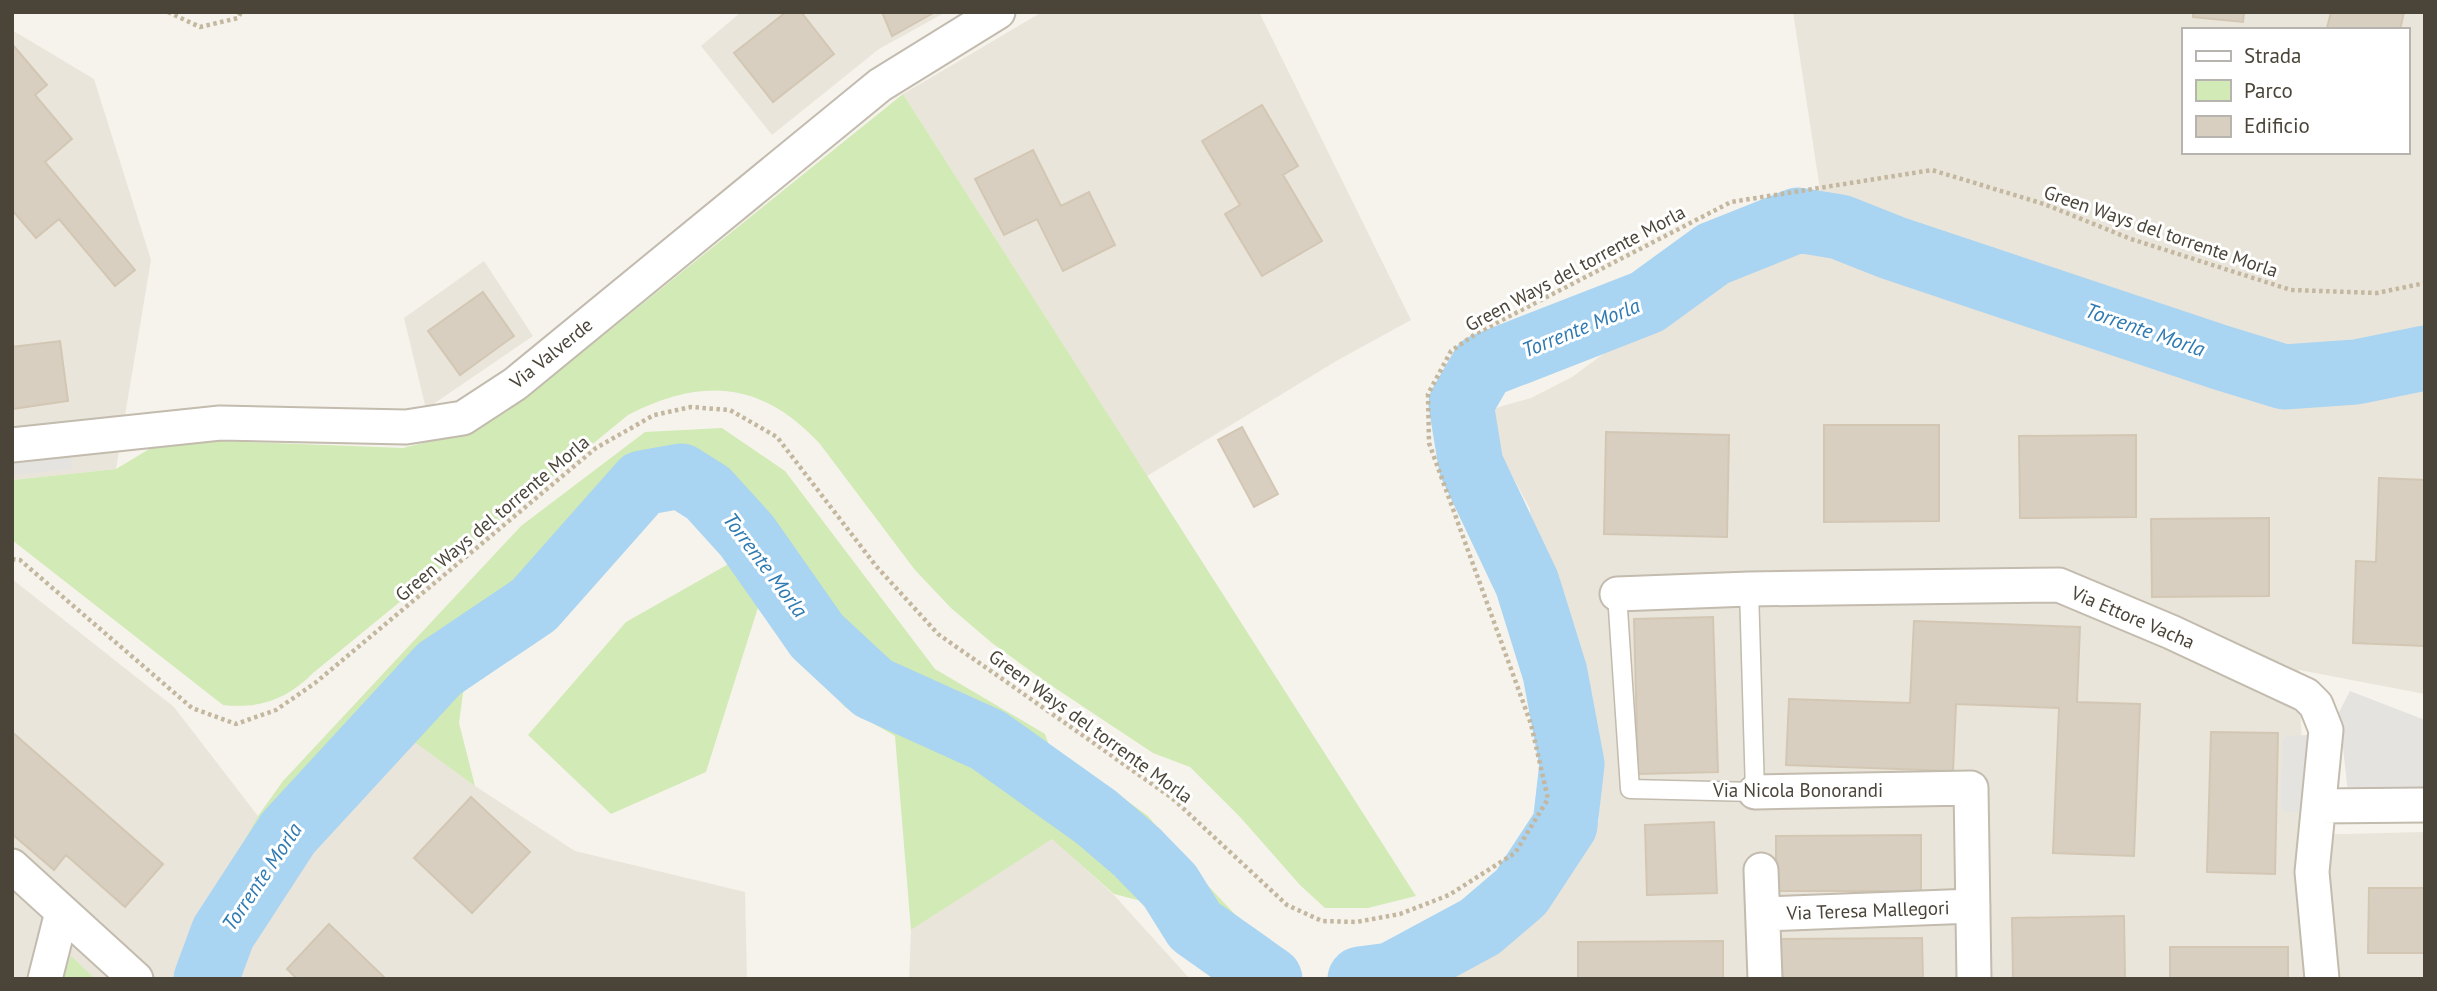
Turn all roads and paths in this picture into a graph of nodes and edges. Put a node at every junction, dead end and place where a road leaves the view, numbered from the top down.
1 (168, 12) edge
2 (241, 12) edge
3 (998, 12) edge
4 (2425, 283) edge
5 (12, 445) edge
6 (12, 559) edge
7 (1749, 589) junction
8 (1617, 594) joint
9 (1755, 792) junction
10 (2425, 805) edge
11 (2319, 806) junction
12 (12, 866) edge
13 (1762, 870) dead end
14 (1973, 906) junction
15 (62, 912) junction
16 (1763, 914) junction
17 (45, 979) edge
18 (136, 979) edge
19 (1765, 979) edge
20 (1974, 979) edge
21 (2322, 979) edge

1 - 2 path
3 - 5 street, Via Valverde
4 - 6 path, Green Ways del torrente Morla
7 - 8 street, Via Ettore Vacha
7 - 9 lane
7 - 11 street, Via Ettore Vacha
8 - 9 lane, Via Nicola Bonorandi
9 - 14 street, Via Nicola Bonorandi
10 - 11 street
11 - 21 street, Via Ettore Vacha
12 - 15 street
13 - 16 street, Via Teresa Mallegori
14 - 16 street, Via Teresa Mallegori
14 - 20 street, Via Nicola Bonorandi
15 - 17 street
15 - 18 street
16 - 19 street, Via Teresa Mallegori

